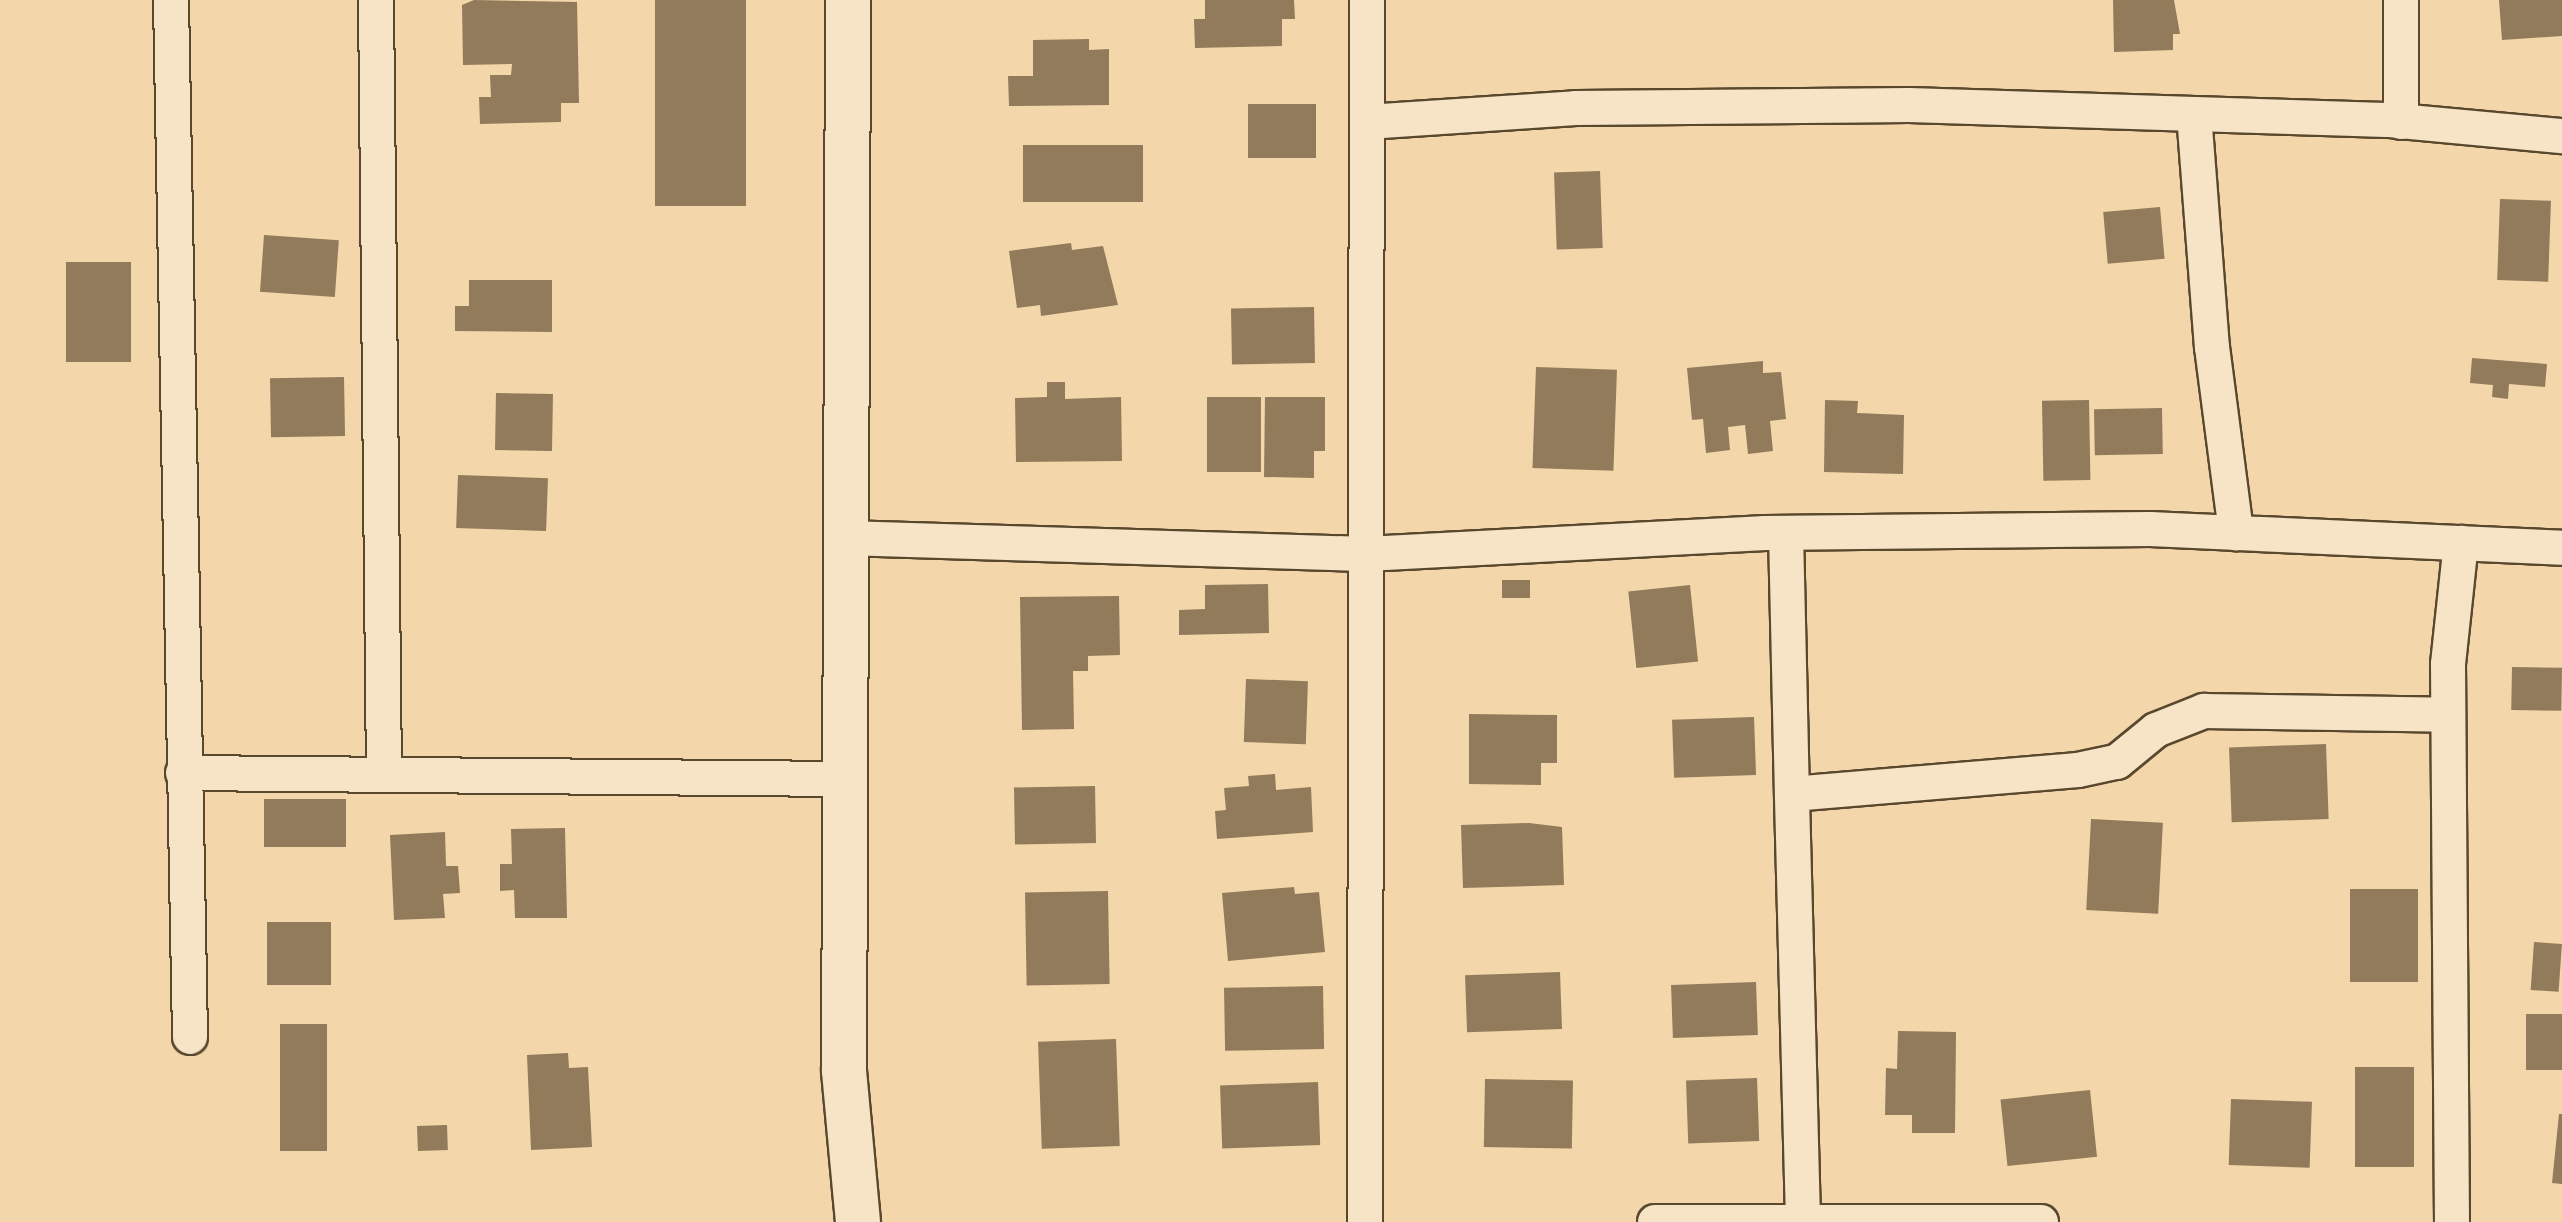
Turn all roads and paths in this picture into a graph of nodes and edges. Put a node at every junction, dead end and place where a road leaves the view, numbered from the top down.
1 (171, 0) edge
2 (376, 0) edge
3 (848, 0) edge
4 (1367, 0) edge
5 (2401, 0) edge
6 (2194, 114) junction
7 (1367, 122) junction
8 (2401, 122) junction
9 (2562, 136) edge
10 (1786, 533) junction
11 (2236, 533) junction
12 (845, 538) junction
13 (2461, 543) junction
14 (2562, 548) edge
15 (1366, 554) junction
16 (2448, 715) junction
17 (183, 773) junction
18 (384, 775) junction
19 (845, 779) junction
20 (1792, 794) junction
21 (190, 1037) dead end
22 (1803, 1219) junction
23 (858, 1222) edge
24 (1365, 1222) edge
25 (1655, 1222) edge
26 (2041, 1222) edge
27 (2452, 1222) edge

1 - 17 street
2 - 18 street
3 - 12 street
4 - 7 street
5 - 8 street
6 - 7 street
6 - 8 street
6 - 11 street
7 - 15 street
8 - 9 street
10 - 11 street
10 - 15 street
10 - 20 street
11 - 13 street
12 - 15 street
12 - 19 street
13 - 14 street
13 - 16 street
15 - 24 street
16 - 20 street
16 - 27 street
17 - 18 street
17 - 21 street
18 - 19 street
19 - 23 street
20 - 22 street
22 - 25 street
22 - 26 street

